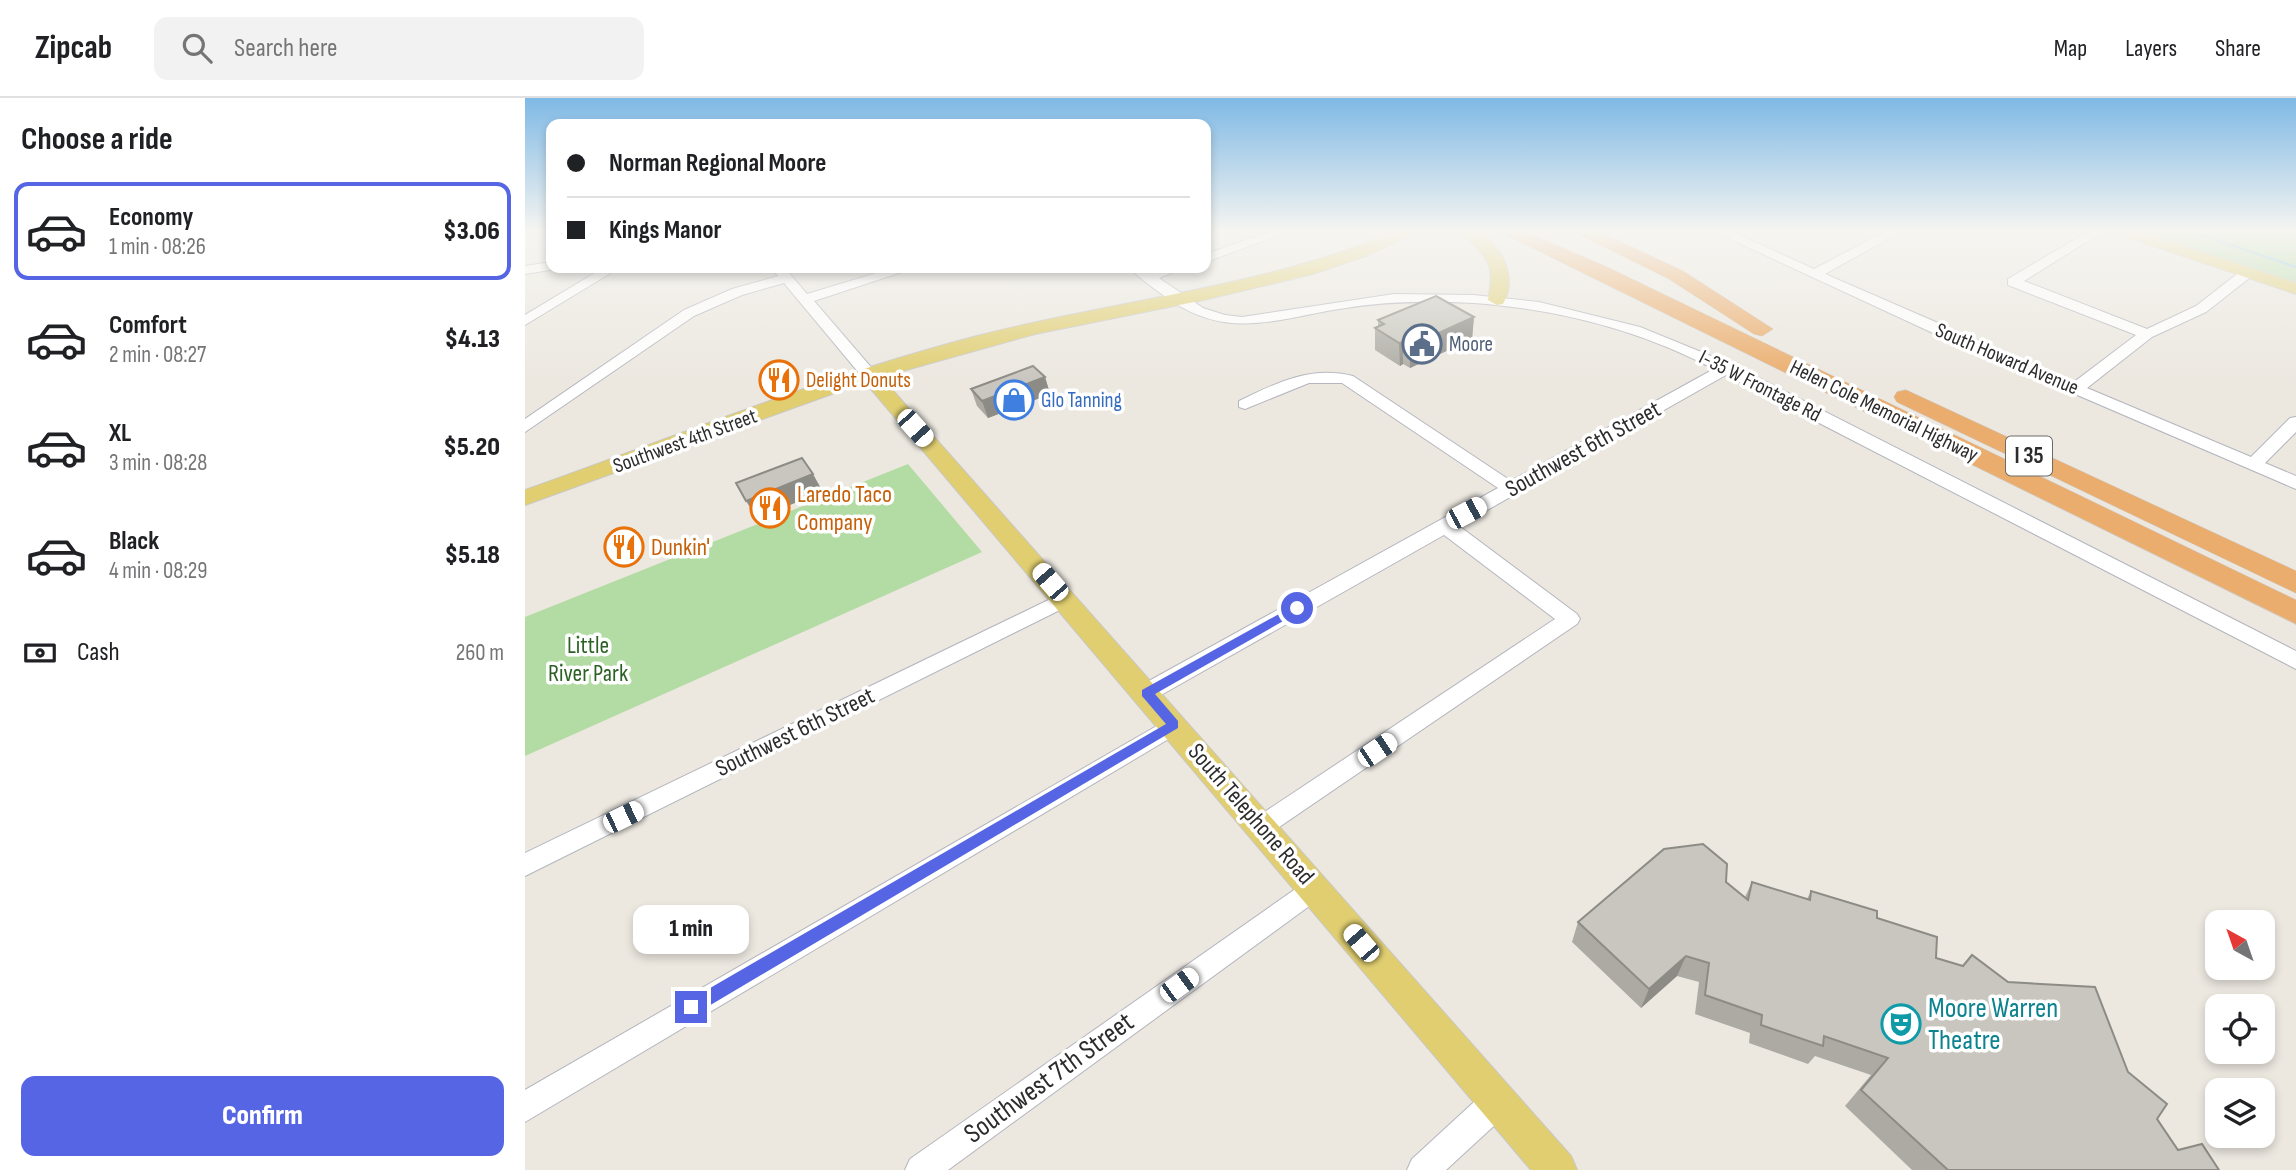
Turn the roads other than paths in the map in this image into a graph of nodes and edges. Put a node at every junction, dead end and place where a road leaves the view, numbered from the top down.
1 (585, 281) edge
2 (764, 281) edge
3 (790, 281) edge
4 (864, 281) edge
5 (1155, 281) edge
6 (1264, 281) edge
7 (1501, 281) edge
8 (1609, 281) edge
9 (1618, 281) edge
10 (1659, 281) edge
11 (1686, 281) edge
12 (1831, 281) edge
13 (2015, 281) edge
14 (2237, 281) edge
15 (2272, 281) edge
16 (2296, 289) edge
17 (1642, 292) junction
18 (1216, 293) junction
19 (805, 299) junction
20 (1179, 300) junction
21 (1497, 300) junction
22 (1206, 315) junction
23 (525, 321) edge
24 (1762, 329) junction
25 (2147, 334) junction
26 (1727, 368) junction
27 (870, 376) junction
28 (2075, 389) junction
29 (1245, 404) dead end
30 (2296, 422) edge
31 (525, 427) edge
32 (2254, 465) junction
33 (2296, 484) edge
34 (1511, 489) junction
35 (525, 498) edge
36 (1444, 526) junction
37 (2296, 583) edge
38 (1065, 599) junction
39 (2296, 613) edge
40 (2296, 661) edge
41 (1146, 693) junction
42 (1174, 725) junction
43 (1263, 827) junction
44 (525, 865) edge
45 (1314, 888) junction
46 (1498, 1101) junction
47 (525, 1107) edge
48 (921, 1170) edge
49 (1423, 1170) edge
50 (1557, 1170) edge

1 - 23 street
2 - 31 street
3 - 19 street, South Telephone Road
4 - 19 street
5 - 20 street, I-35 W Frontage Rd
6 - 18 main road, Southwest 4th Street
7 - 21 main road
8 - 17 highway
9 - 17 highway, Helen Cole Memorial Highway / I 35
10 - 24 highway, Helen Cole Memorial Highway / I 35
11 - 24 highway
12 - 28 street, South Howard Avenue
13 - 25 street
14 - 25 street
15 - 16 main road
17 - 39 highway, Helen Cole Memorial Highway / I 35
18 - 20 main road, Southwest 4th Street
18 - 22 main road
19 - 27 street, South Telephone Road
20 - 22 street, I-35 W Frontage Rd
20 - 27 main road, Southwest 4th Street
21 - 22 street, I-35 W Frontage Rd
21 - 26 street, I-35 W Frontage Rd
24 - 37 highway, Helen Cole Memorial Highway / I 35
25 - 28 street
26 - 34 street, Southwest 6th Street
26 - 40 street, I-35 W Frontage Rd
27 - 35 main road, Southwest 4th Street
27 - 38 main road, South Telephone Road
28 - 32 street, South Howard Avenue
29 - 34 street
30 - 32 street
32 - 33 street, South Howard Avenue
34 - 36 street, Southwest 6th Street
36 - 41 street, Southwest 6th Street
36 - 43 street
38 - 41 main road, South Telephone Road
38 - 44 street, Southwest 6th Street
41 - 42 main road, South Telephone Road
42 - 43 main road, South Telephone Road
42 - 47 street
43 - 45 main road, South Telephone Road
45 - 46 main road, South Telephone Road
45 - 48 street, Southwest 7th Street
46 - 49 street
46 - 50 main road, South Telephone Road

